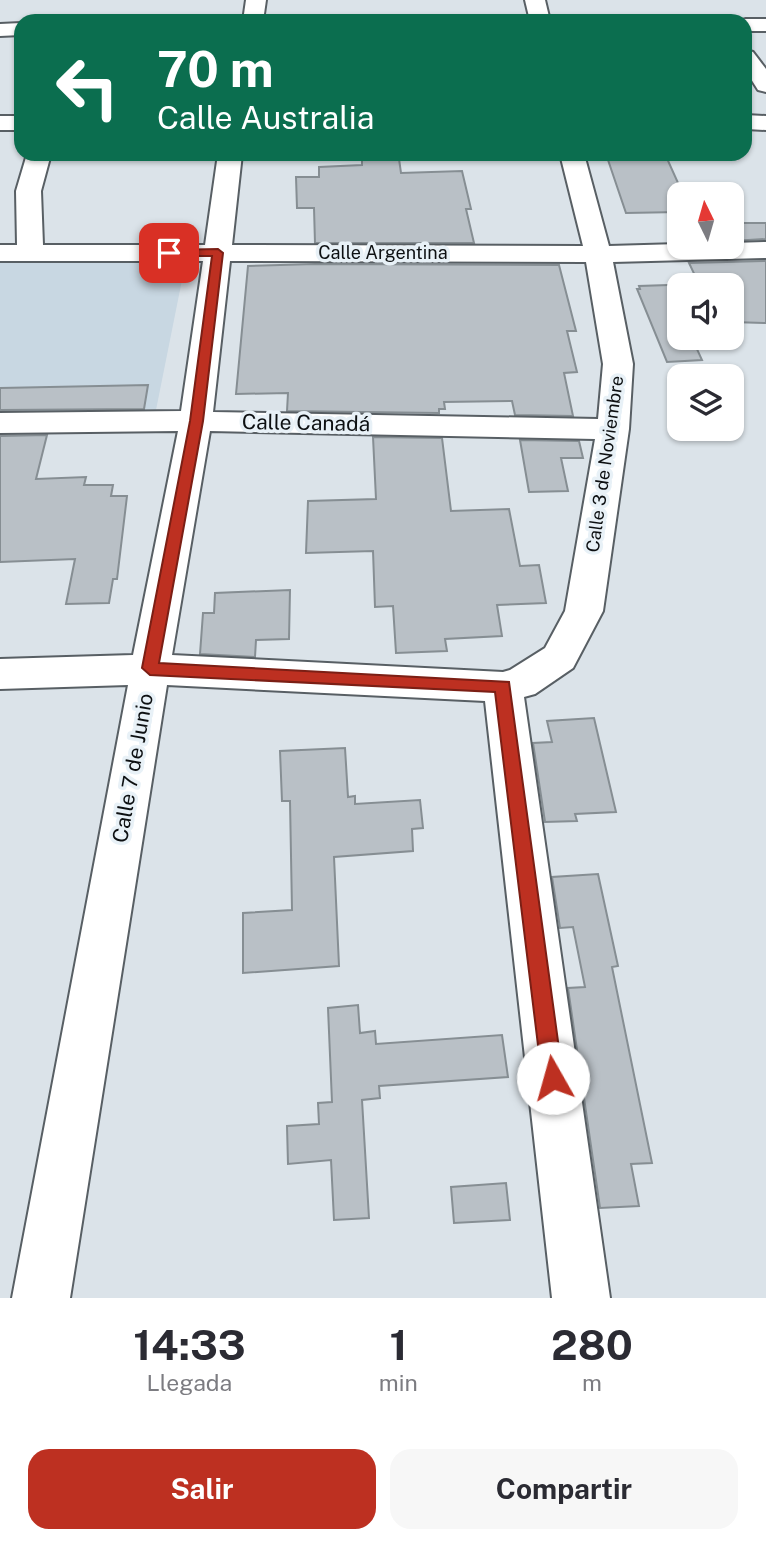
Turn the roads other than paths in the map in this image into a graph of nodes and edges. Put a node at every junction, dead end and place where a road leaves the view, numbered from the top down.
1 (752, 65) edge
2 (766, 85) edge
3 (36, 161) edge
4 (229, 161) edge
5 (574, 161) edge
6 (766, 250) edge
7 (0, 253) edge
8 (32, 253) junction
9 (218, 253) junction
10 (598, 254) junction
11 (197, 421) junction
12 (0, 423) edge
13 (612, 429) junction
14 (150, 668) junction
15 (0, 674) edge
16 (503, 687) junction
17 (41, 1298) edge
18 (581, 1298) edge

1 - 2 street
3 - 8 street
4 - 9 street, Calle 7 de Junio
5 - 10 street, Calle 3 de Noviembre
6 - 10 street, Calle Argentina
7 - 8 street, Calle Argentina
8 - 9 street, Calle Argentina
9 - 10 street, Calle Argentina
9 - 11 street, Calle 7 de Junio
10 - 13 street, Calle 3 de Noviembre
11 - 12 street, Calle Canadá
11 - 13 street, Calle Canadá
11 - 14 street, Calle 7 de Junio
13 - 16 street, Calle 3 de Noviembre
14 - 15 street
14 - 16 street
14 - 17 street, Calle 7 de Junio
16 - 18 street

